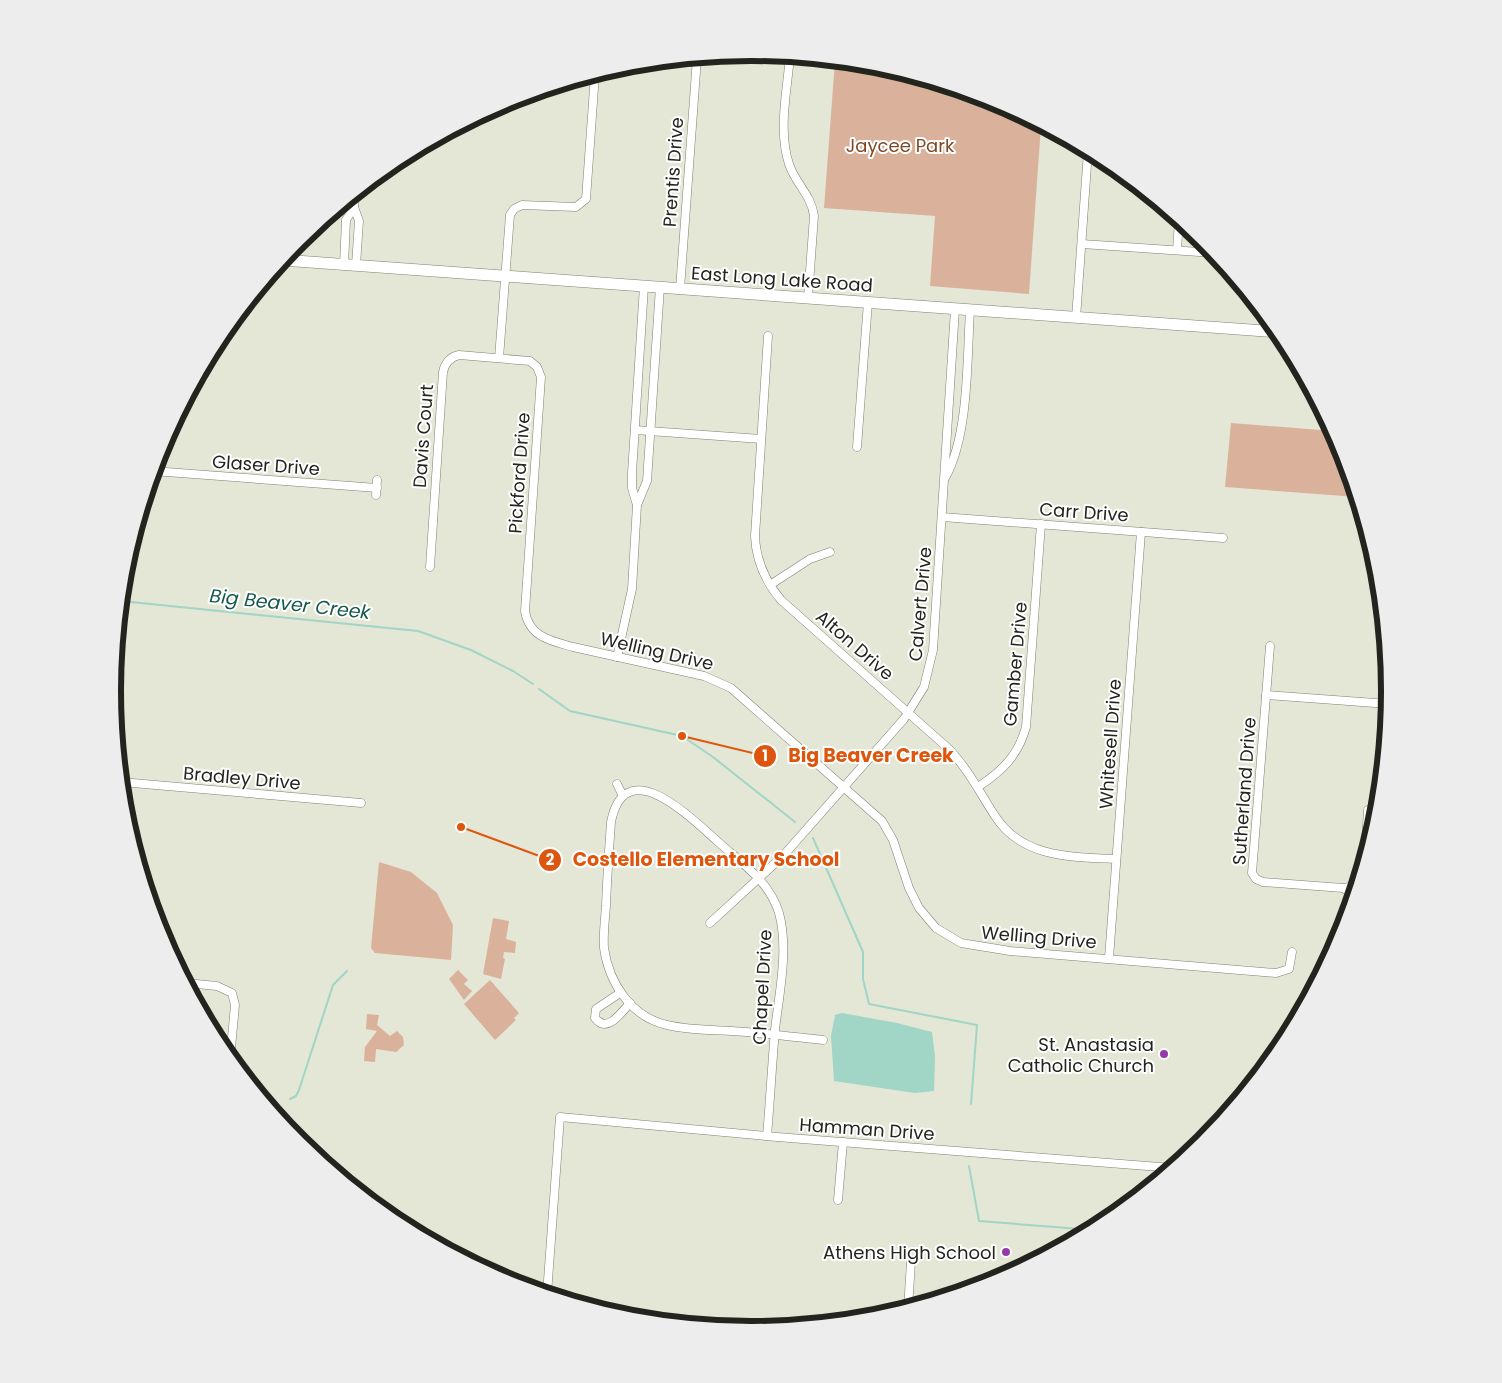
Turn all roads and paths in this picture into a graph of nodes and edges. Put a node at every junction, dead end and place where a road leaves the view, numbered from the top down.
1 (790, 63) edge
2 (697, 64) edge
3 (594, 81) edge
4 (1087, 159) edge
5 (354, 202) edge
6 (354, 207) junction
7 (1178, 229) edge
8 (1082, 244) junction
9 (1177, 250) junction
10 (1203, 252) edge
11 (291, 261) edge
12 (344, 264) junction
13 (356, 265) junction
14 (505, 276) junction
15 (644, 286) junction
16 (660, 287) junction
17 (680, 289) junction
18 (808, 298) junction
19 (868, 302) junction
20 (955, 309) junction
21 (970, 310) junction
22 (1076, 318) junction
23 (1268, 331) edge
24 (768, 336) dead end
25 (499, 358) junction
26 (639, 368) junction
27 (654, 369) junction
28 (949, 390) junction
29 (964, 391) junction
30 (635, 430) junction
31 (650, 431) junction
32 (762, 439) junction
33 (857, 447) dead end
34 (161, 472) edge
35 (946, 478) junction
36 (377, 488) dead end
37 (637, 505) junction
38 (942, 517) junction
39 (1041, 524) junction
40 (1140, 532) junction
41 (1223, 538) dead end
42 (830, 552) dead end
43 (430, 567) dead end
44 (770, 585) junction
45 (527, 622) joint
46 (1270, 646) dead end
47 (617, 657) junction
48 (1266, 695) junction
49 (1381, 703) edge
50 (910, 712) junction
51 (127, 783) edge
52 (616, 784) dead end
53 (844, 787) junction
54 (978, 787) junction
55 (623, 796) junction
56 (360, 803) dead end
57 (1368, 810) dead end
58 (1367, 822) edge
59 (1116, 859) junction
60 (760, 879) junction
61 (1350, 887) edge
62 (1342, 888) junction
63 (1349, 892) edge
64 (710, 922) dead end
65 (1292, 952) dead end
66 (1109, 958) junction
67 (193, 984) edge
68 (620, 993) junction
69 (630, 1003) junction
70 (775, 1035) junction
71 (823, 1040) dead end
72 (231, 1048) edge
73 (767, 1136) junction
74 (843, 1142) junction
75 (1164, 1167) edge
76 (838, 1200) dead end
77 (912, 1262) dead end
78 (547, 1288) edge
79 (909, 1301) edge

1 - 18 street
2 - 17 street, Prentis Drive
3 - 14 street
4 - 8 street
5 - 6 street
6 - 12 street
6 - 13 street
7 - 9 street
8 - 9 street
8 - 22 street
9 - 10 street
11 - 12 main road, East Long Lake Road
12 - 13 main road, East Long Lake Road
13 - 14 main road, East Long Lake Road
14 - 15 main road, East Long Lake Road
14 - 25 street
15 - 16 main road, East Long Lake Road
15 - 26 street
16 - 17 main road, East Long Lake Road
16 - 27 street
17 - 18 main road, East Long Lake Road
18 - 19 main road, East Long Lake Road
19 - 20 main road, East Long Lake Road
19 - 33 street
20 - 21 main road, East Long Lake Road
20 - 28 street, Calvert Drive
21 - 22 main road, East Long Lake Road
21 - 29 street, Calvert Drive
22 - 23 main road, East Long Lake Road
24 - 32 street, Alton Drive
25 - 43 street, Davis Court
25 - 45 street, Pickford Drive
26 - 27 street
26 - 30 street
27 - 31 street
28 - 29 street
28 - 35 street, Calvert Drive
29 - 35 street, Calvert Drive
30 - 31 street
30 - 37 street
31 - 32 street
31 - 37 street
32 - 44 street, Alton Drive
34 - 36 street, Glaser Drive
35 - 38 street, Calvert Drive
37 - 47 street
38 - 39 street, Carr Drive
38 - 50 street, Calvert Drive
39 - 40 street, Carr Drive
39 - 54 street, Gamber Drive
40 - 41 street, Carr Drive
40 - 59 street, Whitesell Drive
42 - 44 street
44 - 50 street, Alton Drive
45 - 47 street, Welling Drive
46 - 48 street, Sutherland Drive
47 - 53 street, Welling Drive
48 - 49 street
48 - 62 street, Sutherland Drive
50 - 53 street, Calvert Drive
50 - 54 street, Alton Drive
51 - 56 street, Bradley Drive
52 - 55 street
53 - 60 street, Calvert Drive
53 - 66 street, Welling Drive
54 - 59 street, Alton Drive
55 - 60 street, Chapel Drive
55 - 68 street
57 - 58 street
59 - 66 street, Whitesell Drive
60 - 64 street, Calvert Drive
60 - 70 street, Chapel Drive
61 - 62 street, Sutherland Drive
62 - 63 street, Sutherland Drive
65 - 66 street, Welling Drive
67 - 72 street
68 - 69 street
68 - 69 street
69 - 70 street
70 - 71 street
70 - 73 street, Chapel Drive
73 - 74 street, Hamman Drive
73 - 78 street, Hamman Drive
74 - 75 street, Hamman Drive
74 - 76 street
77 - 79 street

